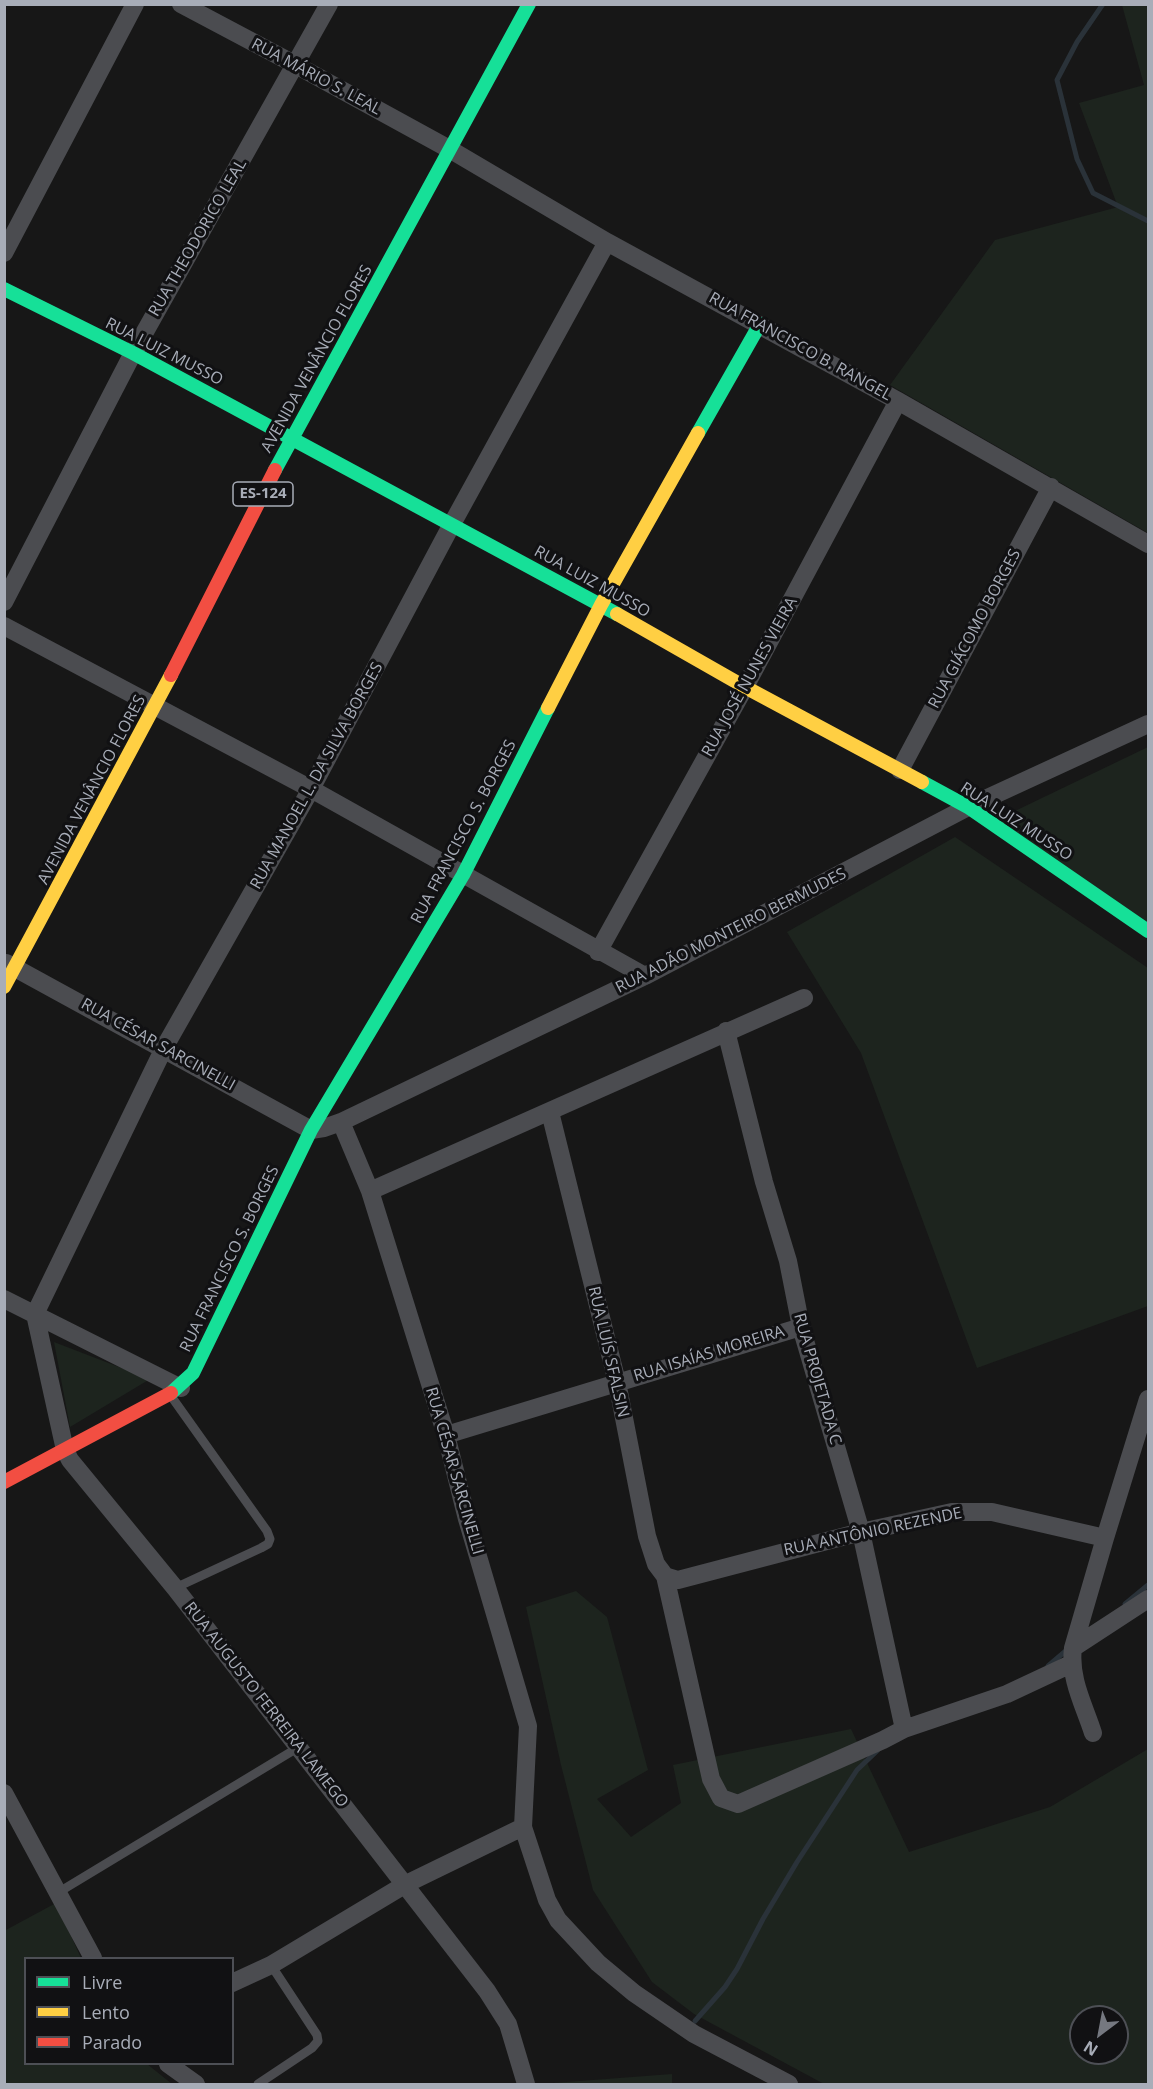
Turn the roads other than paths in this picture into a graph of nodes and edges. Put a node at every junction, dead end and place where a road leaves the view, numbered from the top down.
1 (135, 4) edge
2 (181, 4) edge
3 (329, 4) edge
4 (529, 4) edge
5 (296, 65) junction
6 (451, 150) junction
7 (607, 242) junction
8 (4, 253) edge
9 (4, 289) edge
10 (760, 324) junction
11 (133, 353) junction
12 (898, 401) junction
13 (293, 438) junction
14 (1051, 487) junction
15 (452, 524) junction
16 (1149, 544) edge
17 (4, 603) edge
18 (601, 604) junction
19 (4, 626) edge
20 (745, 687) junction
21 (155, 707) junction
22 (1149, 724) edge
23 (900, 770) junction
24 (311, 789) junction
25 (968, 807) junction
26 (463, 875) junction
27 (1149, 931) edge
28 (598, 952) junction
29 (10, 965) edge
30 (645, 976) junction
31 (4, 987) edge
32 (804, 998) dead end
33 (726, 1030) junction
34 (164, 1048) junction
35 (550, 1112) junction
36 (341, 1122) junction
37 (311, 1130) junction
38 (370, 1191) junction
39 (4, 1299) edge
40 (34, 1314) junction
41 (801, 1327) junction
42 (617, 1382) junction
43 (175, 1391) junction
44 (1149, 1399) edge
45 (446, 1435) junction
46 (65, 1450) junction
47 (4, 1482) edge
48 (861, 1532) junction
49 (1105, 1538) junction
50 (672, 1578) junction
51 (175, 1588) junction
52 (1149, 1599) edge
53 (1072, 1656) junction
54 (904, 1728) junction
55 (1093, 1733) dead end
56 (299, 1747) junction
57 (4, 1793) edge
58 (524, 1827) junction
59 (406, 1884) junction
60 (59, 1892) junction
61 (92, 1957) edge
62 (271, 1965) junction
63 (234, 1982) edge
64 (169, 2065) edge
65 (196, 2085) edge
66 (258, 2085) edge
67 (526, 2085) edge
68 (789, 2085) edge

1 - 8 street
2 - 5 street, RUA MÁRIO S. LEAL
3 - 5 street, RUA THEODORICO LEAL
4 - 6 street, AVENIDA VENÂNCIO FLORES / ES-124
5 - 6 street, RUA MÁRIO S. LEAL
5 - 11 street, RUA THEODORICO LEAL
6 - 7 street, RUA FRANCISCO B. RANGEL
6 - 13 street, AVENIDA VENÂNCIO FLORES / ES-124
7 - 10 street, RUA FRANCISCO B. RANGEL
7 - 15 street, RUA MANOEL L. DA SILVA BORGES
9 - 11 street, RUA LUIZ MUSSO
10 - 12 street, RUA FRANCISCO B. RANGEL
10 - 18 street, RUA FRANCISCO S. BORGES
11 - 13 street, RUA LUIZ MUSSO
11 - 17 street, RUA THEODORICO LEAL
12 - 14 street, RUA FRANCISCO B. RANGEL
12 - 20 street, RUA JOSÉ NUNES VIEIRA
13 - 15 street, RUA LUIZ MUSSO
13 - 21 street, AVENIDA VENÂNCIO FLORES / ES-124
14 - 16 street, RUA FRANCISCO B. RANGEL
14 - 23 street, RUA GIÁCOMO BORGES
15 - 18 street, RUA LUIZ MUSSO
15 - 24 street, RUA MANOEL L. DA SILVA BORGES
18 - 20 street, RUA LUIZ MUSSO
18 - 26 street, RUA FRANCISCO S. BORGES
19 - 21 street
20 - 23 street, RUA LUIZ MUSSO
20 - 28 street, RUA JOSÉ NUNES VIEIRA
21 - 24 street
21 - 29 street, AVENIDA VENÂNCIO FLORES / ES-124
22 - 25 street, RUA ADÃO MONTEIRO BERMUDES
23 - 25 street, RUA LUIZ MUSSO
24 - 26 street
24 - 34 street, RUA MANOEL L. DA SILVA BORGES
25 - 27 street, RUA LUIZ MUSSO
25 - 30 street, RUA ADÃO MONTEIRO BERMUDES
26 - 28 street
26 - 37 street, RUA FRANCISCO S. BORGES
28 - 30 street
29 - 31 street, AVENIDA VENÂNCIO FLORES / ES-124
29 - 34 street, RUA CÉSAR SARCINELLI
30 - 36 street, RUA ADÃO MONTEIRO BERMUDES
32 - 33 street
33 - 35 street
33 - 41 street, RUA PROJETADA C
34 - 37 street, RUA CÉSAR SARCINELLI
34 - 40 street, RUA MANOEL L. DA SILVA BORGES
35 - 38 street
35 - 42 street, RUA LUÍS SFALSIN
36 - 37 street, RUA ADÃO MONTEIRO BERMUDES
36 - 38 street, RUA CÉSAR SARCINELLI
37 - 43 street, RUA FRANCISCO S. BORGES
38 - 45 street, RUA CÉSAR SARCINELLI
39 - 40 street
40 - 43 street
40 - 46 street, RUA AUGUSTO FERREIRA LAMEGO
41 - 42 street, RUA ISAÍAS MOREIRA
41 - 48 street, RUA PROJETADA C
42 - 45 street, RUA ISAÍAS MOREIRA
42 - 50 street, RUA LUÍS SFALSIN
43 - 46 street
43 - 51 lane
44 - 49 street
45 - 58 street, RUA CÉSAR SARCINELLI
46 - 47 street
46 - 51 street, RUA AUGUSTO FERREIRA LAMEGO
48 - 49 street, RUA ANTÔNIO REZENDE
48 - 50 street, RUA ANTÔNIO REZENDE
48 - 54 street, RUA PROJETADA C
49 - 53 street
50 - 54 street, RUA LUÍS SFALSIN
51 - 56 street, RUA AUGUSTO FERREIRA LAMEGO
52 - 53 street, RUA LUÍS SFALSIN
53 - 54 street, RUA LUÍS SFALSIN
53 - 55 street
56 - 59 street, RUA AUGUSTO FERREIRA LAMEGO
56 - 60 lane
57 - 60 street
58 - 59 street
58 - 68 street, RUA CÉSAR SARCINELLI
59 - 62 street
59 - 67 street, RUA AUGUSTO FERREIRA LAMEGO
60 - 61 street
62 - 63 street
62 - 66 lane
64 - 65 street

